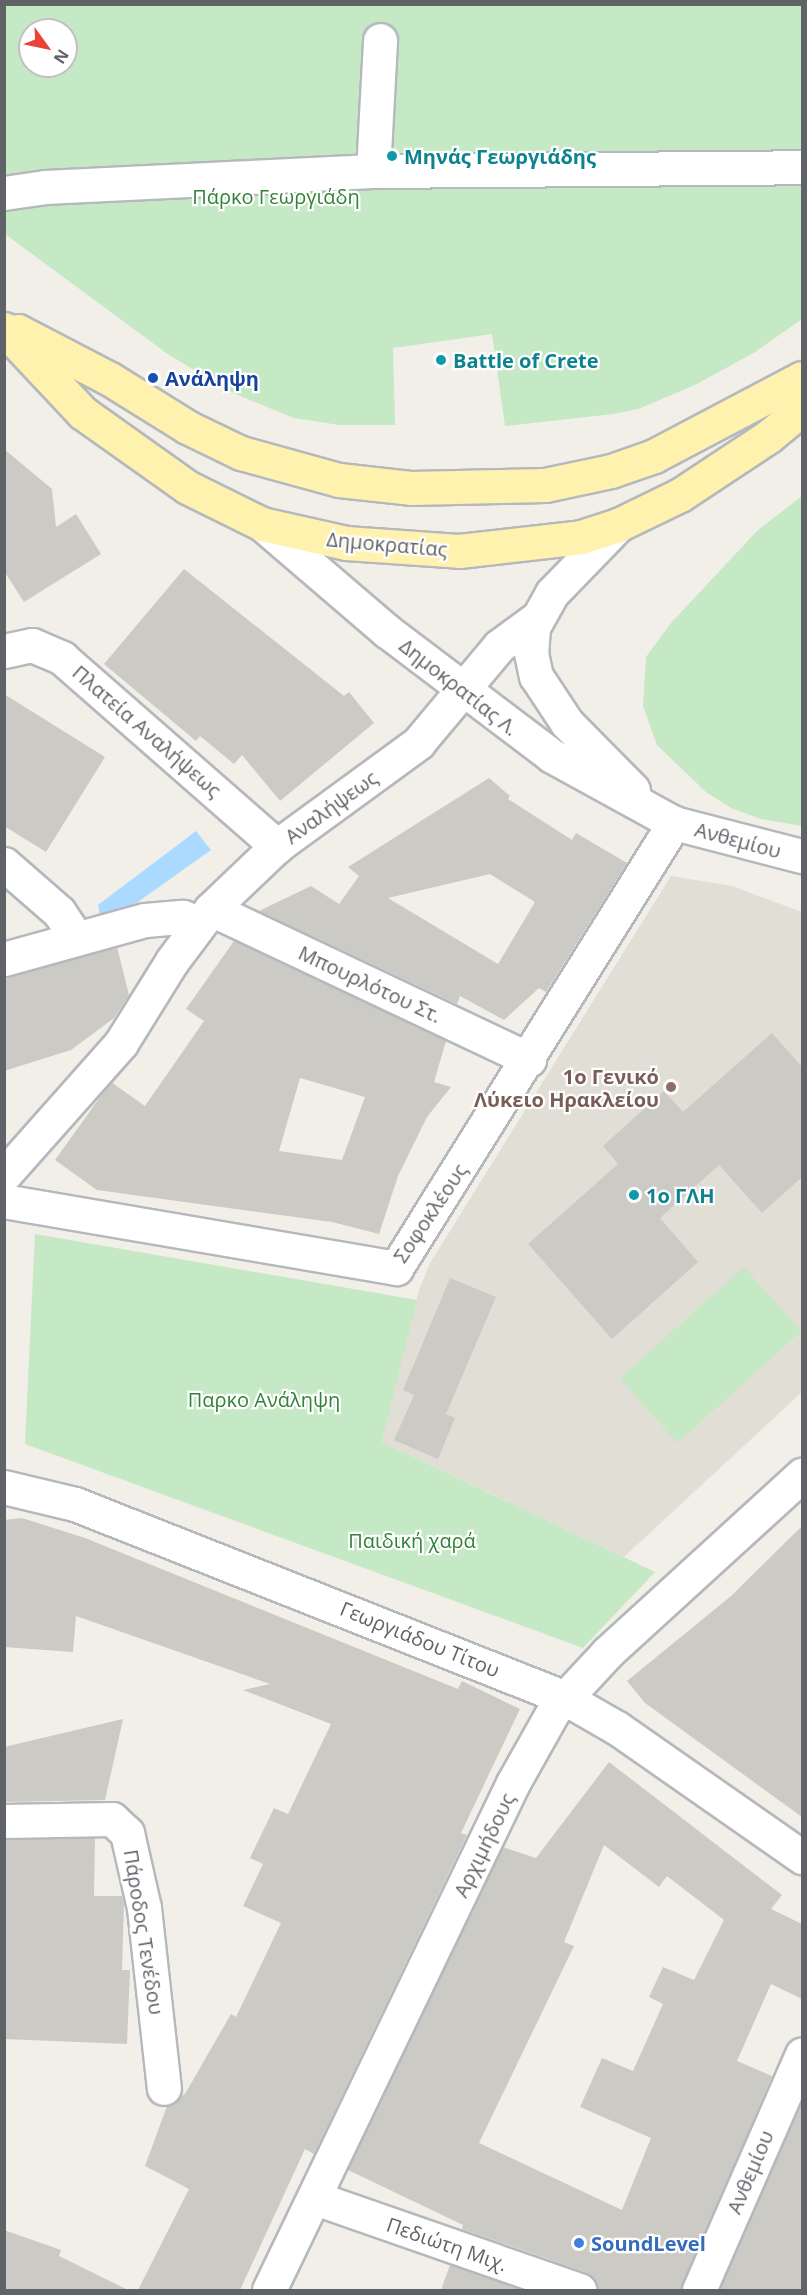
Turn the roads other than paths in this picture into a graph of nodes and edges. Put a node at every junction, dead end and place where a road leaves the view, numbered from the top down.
1 (380, 40) dead end
2 (802, 167) edge
3 (373, 171) junction
4 (4, 193) edge
5 (4, 324) edge
6 (4, 329) edge
7 (802, 378) edge
8 (802, 409) edge
9 (262, 524) junction
10 (618, 525) junction
11 (536, 619) junction
12 (4, 651) edge
13 (463, 691) junction
14 (665, 818) junction
15 (277, 846) junction
16 (802, 856) edge
17 (4, 864) edge
18 (205, 916) junction
19 (76, 937) junction
20 (4, 959) edge
21 (529, 1059) junction
22 (4, 1175) edge
23 (4, 1201) edge
24 (802, 1475) edge
25 (4, 1487) edge
26 (563, 1697) junction
27 (4, 1821) edge
28 (802, 1857) edge
29 (802, 2054) edge
30 (164, 2088) dead end
31 (315, 2198) junction
32 (269, 2290) edge
33 (579, 2290) edge
34 (699, 2290) edge

1 - 3 street
2 - 3 street
3 - 4 street
5 - 7 main road
6 - 9 main road, Δημοκρατίας
8 - 10 main road, Δημοκρατίας
9 - 10 main road, Δημοκρατίας
9 - 13 street, Δημοκρατίας Λ.
10 - 11 street
11 - 13 street, Αναλήψεως
11 - 14 street
12 - 15 street, Πλατεία Αναλήψεως
13 - 14 street, Δημοκρατίας Λ.
13 - 15 street, Αναλήψεως
14 - 16 street, Ανθεμίου
14 - 21 street, Σοφοκλέους
15 - 18 street, Αναλήψεως
17 - 19 street
18 - 19 street
18 - 21 street, Μπουρλότου Στ.
18 - 22 street, Αναλήψεως
19 - 20 street
21 - 23 street, Σοφοκλέους
24 - 26 street, Αρχιμήδους
25 - 26 street, Γεωργιάδου Τίτου
26 - 28 street, Γεωργιάδου Τίτου
26 - 31 street, Αρχιμήδους
27 - 30 street, Πάροδος Τενέδου
29 - 34 street, Ανθεμίου
31 - 32 street, Αρχιμήδους
31 - 33 street, Πεδιώτη Μιχ.

